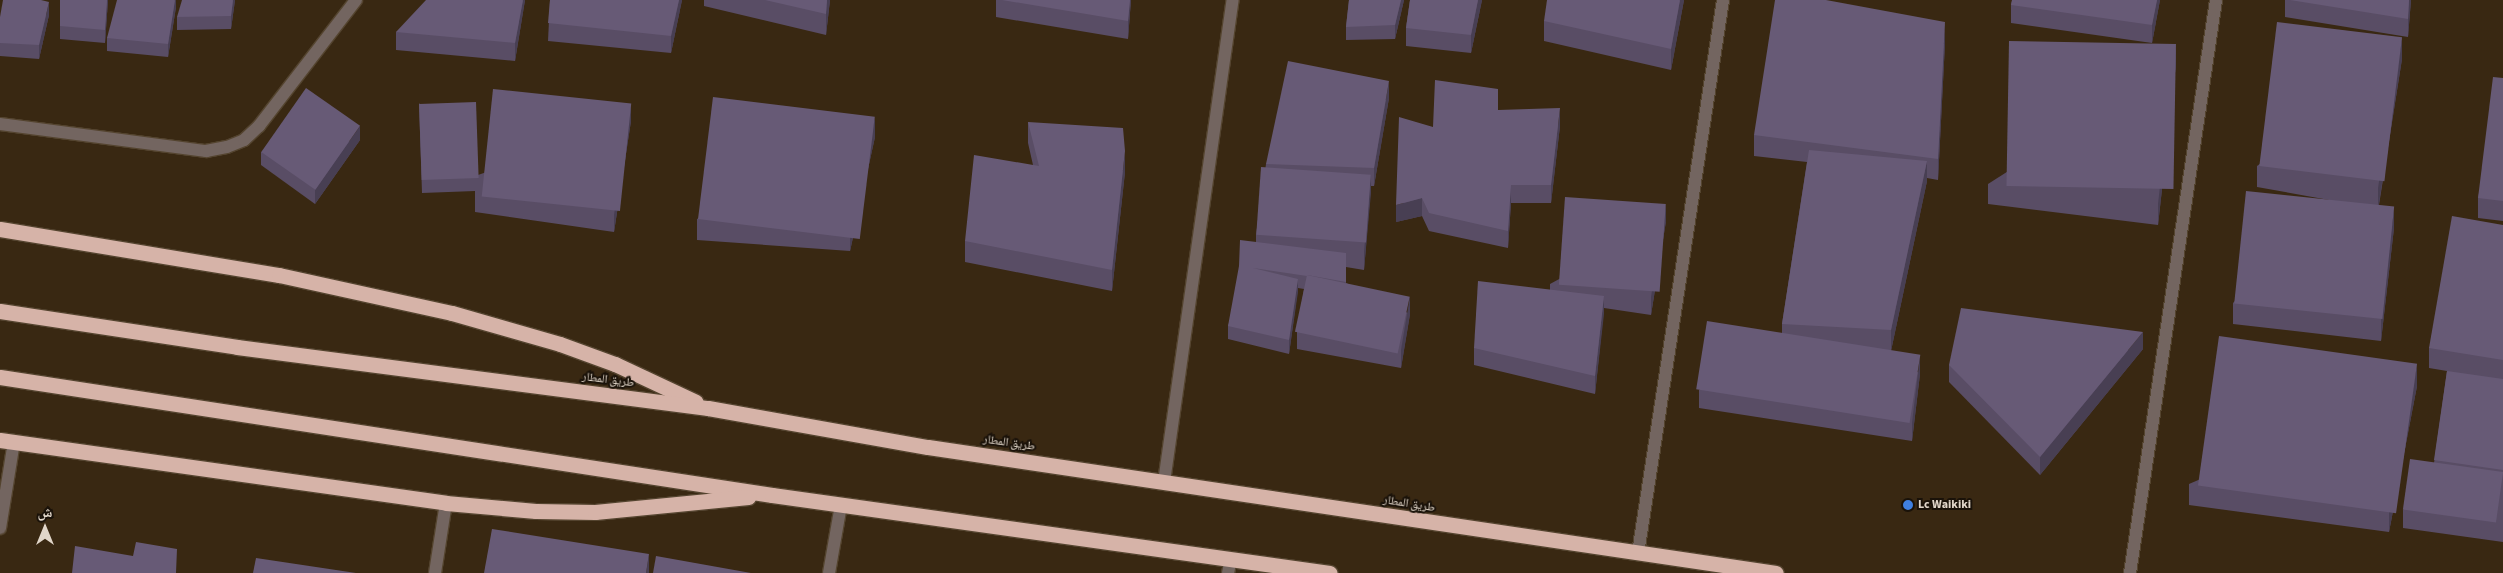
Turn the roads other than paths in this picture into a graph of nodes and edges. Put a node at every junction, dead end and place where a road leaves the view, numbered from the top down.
1 (356, 0) edge
2 (1233, 0) edge
3 (1723, 0) edge
4 (2216, 0) edge
5 (0, 124) edge
6 (0, 229) edge
7 (0, 310) edge
8 (0, 377) edge
9 (708, 408) junction
10 (7, 441) edge
11 (1164, 482) junction
12 (772, 495) junction
13 (446, 503) junction
14 (841, 505) junction
15 (0, 528) edge
16 (1638, 553) junction
17 (1230, 566) edge
18 (435, 573) edge
19 (830, 573) edge
20 (1330, 573) edge
21 (1776, 573) edge
22 (2130, 573) edge

1 - 5 street
2 - 11 street
3 - 16 street
4 - 22 street
6 - 9 highway
7 - 9 highway, طريق المطار
8 - 12 highway
9 - 11 highway, طريق المطار
10 - 13 highway
10 - 15 street
11 - 16 highway, طريق المطار
12 - 13 highway
12 - 14 highway
13 - 18 street
14 - 17 highway
14 - 19 street
16 - 21 highway, طريق المطار
17 - 20 highway

